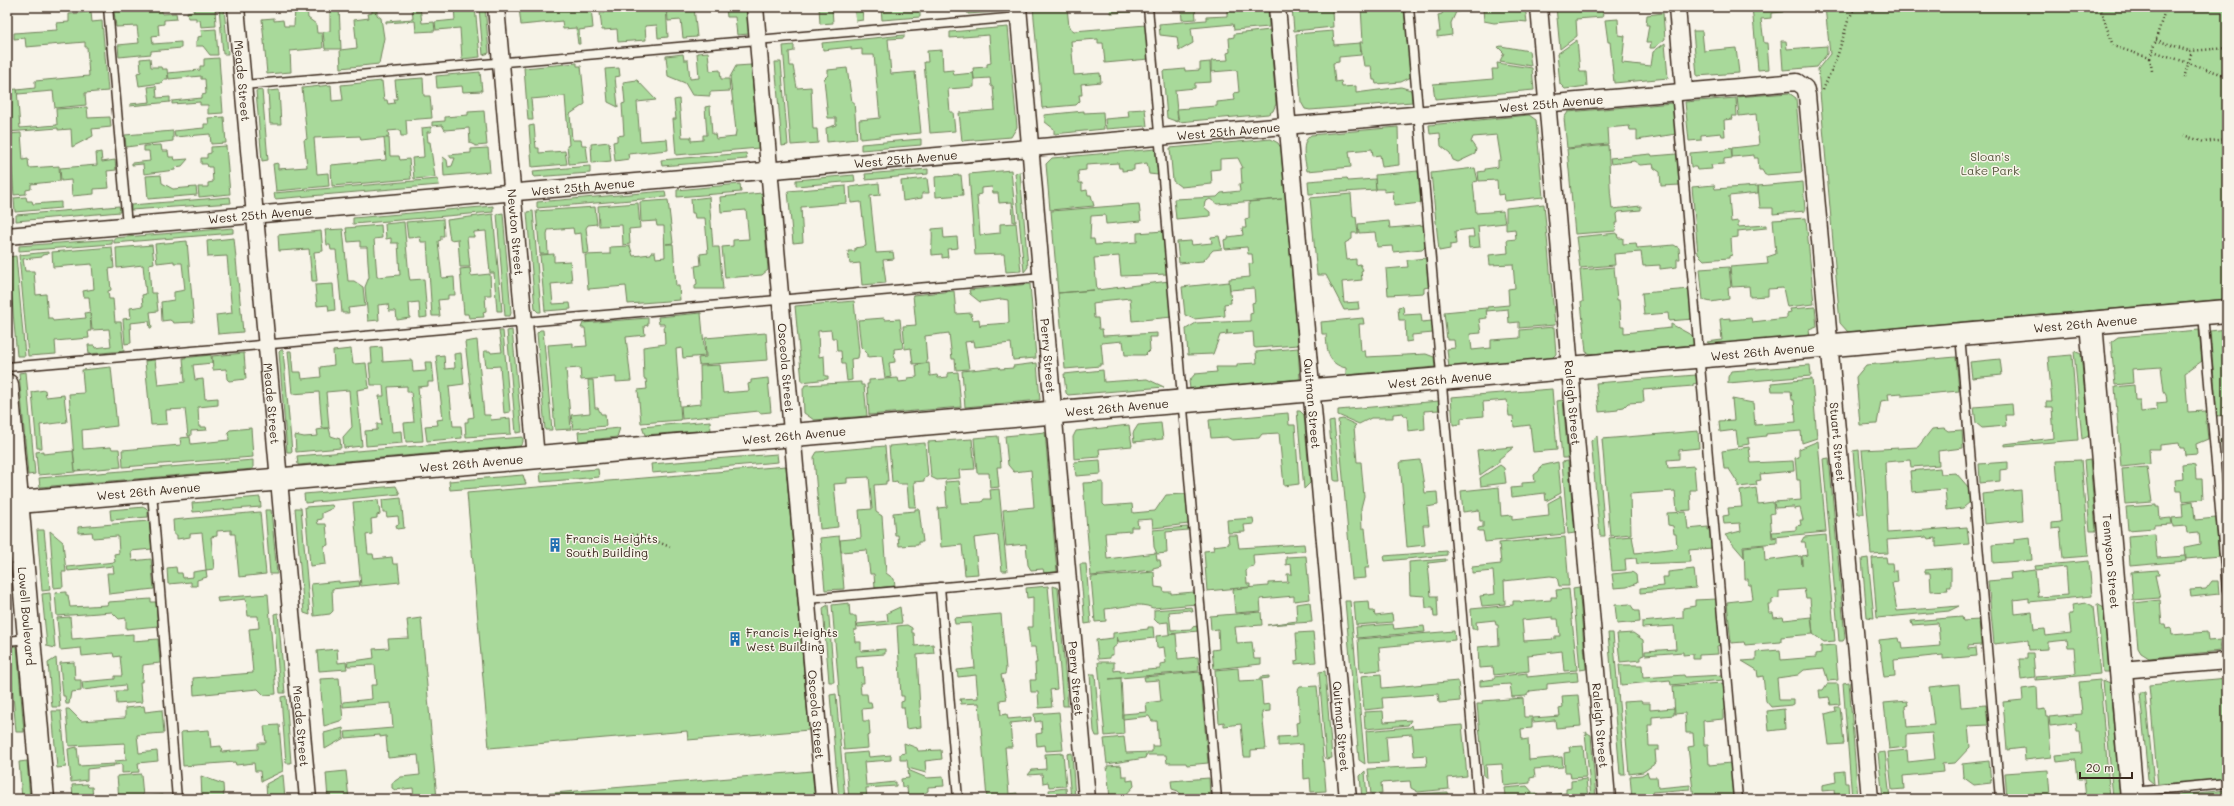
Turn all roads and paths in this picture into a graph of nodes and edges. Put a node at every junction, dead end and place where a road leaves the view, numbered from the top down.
1 (108, 7) edge
2 (236, 7) edge
3 (496, 7) edge
4 (755, 7) edge
5 (1148, 7) edge
6 (1277, 7) edge
7 (1409, 7) edge
8 (1538, 7) edge
9 (1676, 7) edge
10 (1854, 7) edge
11 (2100, 7) edge
12 (2166, 7) edge
13 (1019, 12) edge
14 (758, 40) junction
15 (2156, 40) junction
16 (2227, 48) edge
17 (2153, 51) junction
18 (2192, 51) junction
19 (2150, 58) junction
20 (501, 63) junction
21 (2189, 63) junction
22 (2152, 71) dead end
23 (2227, 76) edge
24 (2184, 78) dead end
25 (243, 85) junction
26 (1803, 86) joint
27 (1680, 90) junction
28 (1822, 93) dead end
29 (1547, 102) junction
30 (1418, 113) junction
31 (1288, 125) junction
32 (2183, 135) dead end
33 (1160, 136) junction
34 (2227, 139) edge
35 (1030, 147) junction
36 (770, 170) junction
37 (512, 192) junction
38 (254, 215) junction
39 (127, 226) junction
40 (7, 236) edge
41 (1042, 277) junction
42 (781, 300) junction
43 (2227, 311) edge
44 (2203, 313) junction
45 (524, 322) junction
46 (2091, 323) junction
47 (1960, 334) junction
48 (266, 344) junction
49 (1830, 346) junction
50 (1699, 358) junction
51 (7, 367) edge
52 (1570, 369) junction
53 (1442, 380) junction
54 (7, 385) edge
55 (1312, 392) junction
56 (1183, 403) junction
57 (1054, 414) junction
58 (793, 436) junction
59 (536, 458) junction
60 (279, 480) junction
61 (152, 491) junction
62 (12, 503) edge
63 (632, 535) dead end
64 (670, 547) dead end
65 (1068, 576) junction
66 (940, 587) junction
67 (2227, 590) edge
68 (807, 599) junction
69 (29, 639) junction
70 (7, 641) edge
71 (2227, 661) edge
72 (2121, 670) junction
73 (2227, 783) edge
74 (2132, 796) edge
75 (43, 799) edge
76 (177, 799) edge
77 (308, 799) edge
78 (824, 799) edge
79 (958, 799) edge
80 (1087, 799) edge
81 (1217, 799) edge
82 (1348, 799) edge
83 (1478, 799) edge
84 (1607, 799) edge
85 (1738, 799) edge
86 (1870, 799) edge
87 (2000, 799) edge

1 - 39 lane
2 - 25 street, Meade Street
3 - 20 street, Newton Street
4 - 14 street, Osceola Street
5 - 33 lane
6 - 31 street, Quitman Street
7 - 30 lane
8 - 29 street, Raleigh Street
9 - 27 street
10 - 28 path
11 - 19 path
12 - 15 path
13 - 14 lane
13 - 35 street, Perry Street
14 - 20 lane
14 - 36 street, Osceola Street
15 - 17 path
15 - 18 path
16 - 18 path
17 - 19 path
17 - 21 path
18 - 21 path
19 - 22 path
20 - 25 lane
20 - 37 street, Newton Street
21 - 23 path
21 - 24 path
25 - 38 street, Meade Street
26 - 27 street, West 25th Avenue
26 - 49 street, Stuart Street
27 - 29 street, West 25th Avenue
27 - 50 lane
29 - 30 street, West 25th Avenue
29 - 52 street, Raleigh Street
30 - 31 street, West 25th Avenue
30 - 53 lane
31 - 33 street, West 25th Avenue
31 - 55 street, Quitman Street
32 - 34 path
33 - 35 street, West 25th Avenue
33 - 56 lane
35 - 36 street, West 25th Avenue
35 - 41 street, Perry Street
36 - 37 street, West 25th Avenue
36 - 42 street, Osceola Street
37 - 38 street, West 25th Avenue
37 - 45 street, Newton Street
38 - 39 street, West 25th Avenue
38 - 48 street, Meade Street
39 - 40 street, West 25th Avenue
41 - 42 lane
41 - 57 street, Perry Street
42 - 45 lane
42 - 58 street, Osceola Street
43 - 44 street, West 26th Avenue
44 - 46 street, West 26th Avenue
44 - 67 lane
45 - 48 lane
45 - 59 street, Newton Street
46 - 47 street, West 26th Avenue
46 - 72 street, Tennyson Street
47 - 49 street, West 26th Avenue
47 - 87 lane
48 - 51 lane
48 - 60 street, Meade Street
49 - 50 street, West 26th Avenue
49 - 86 street, Stuart Street
50 - 52 street, West 26th Avenue
50 - 85 lane
52 - 53 street, West 26th Avenue
52 - 84 street, Raleigh Street
53 - 55 street, West 26th Avenue
53 - 83 lane
54 - 62 street, Lowell Boulevard
55 - 56 street, West 26th Avenue
55 - 82 street, Quitman Street
56 - 57 street, West 26th Avenue
56 - 81 lane
57 - 58 street, West 26th Avenue
57 - 65 street, Perry Street
58 - 59 street, West 26th Avenue
58 - 68 street, Osceola Street
59 - 60 street, West 26th Avenue
60 - 61 street, West 26th Avenue
60 - 77 street, Meade Street
61 - 62 street, West 26th Avenue
61 - 76 lane
62 - 69 street, Lowell Boulevard
63 - 64 path
65 - 66 lane
65 - 80 street, Perry Street
66 - 68 lane
66 - 79 lane
68 - 78 street, Osceola Street
69 - 70 lane
69 - 75 street, Lowell Boulevard
71 - 72 street
72 - 74 street, Tennyson Street
73 - 74 lane

